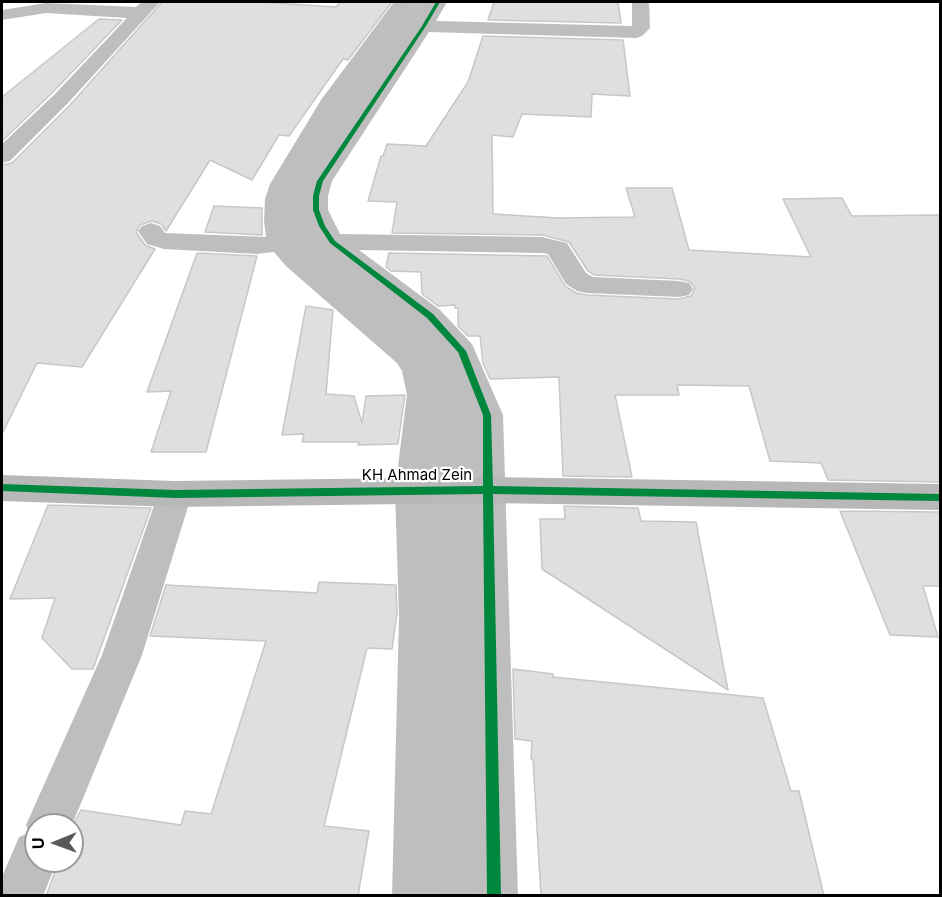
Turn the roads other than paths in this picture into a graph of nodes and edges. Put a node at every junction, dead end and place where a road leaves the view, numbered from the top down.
1 (402, 2) edge
2 (438, 2) edge
3 (641, 3) dead end
4 (145, 7) edge
5 (2, 15) edge
6 (424, 26) junction
7 (2, 156) edge
8 (151, 231) dead end
9 (332, 242) junction
10 (282, 243) junction
11 (679, 289) dead end
12 (2, 489) edge
13 (418, 490) junction
14 (476, 490) junction
15 (176, 494) junction
16 (940, 497) edge
17 (482, 639) junction
18 (426, 655) junction
19 (54, 813) edge
20 (28, 873) edge
21 (18, 896) edge
22 (416, 896) edge
23 (494, 896) edge

1 - 10 street
2 - 6 street
3 - 6 street
4 - 5 street
4 - 7 street
6 - 9 street
8 - 10 street
9 - 11 street
9 - 14 street
10 - 13 street
12 - 15 street, KH Ahmad Zein
13 - 14 street, KH Ahmad Zein
13 - 15 street, KH Ahmad Zein
13 - 18 street
14 - 16 street, KH Ahmad Zein
14 - 17 street
15 - 19 street
17 - 18 street
17 - 23 street
18 - 22 street
20 - 21 street

